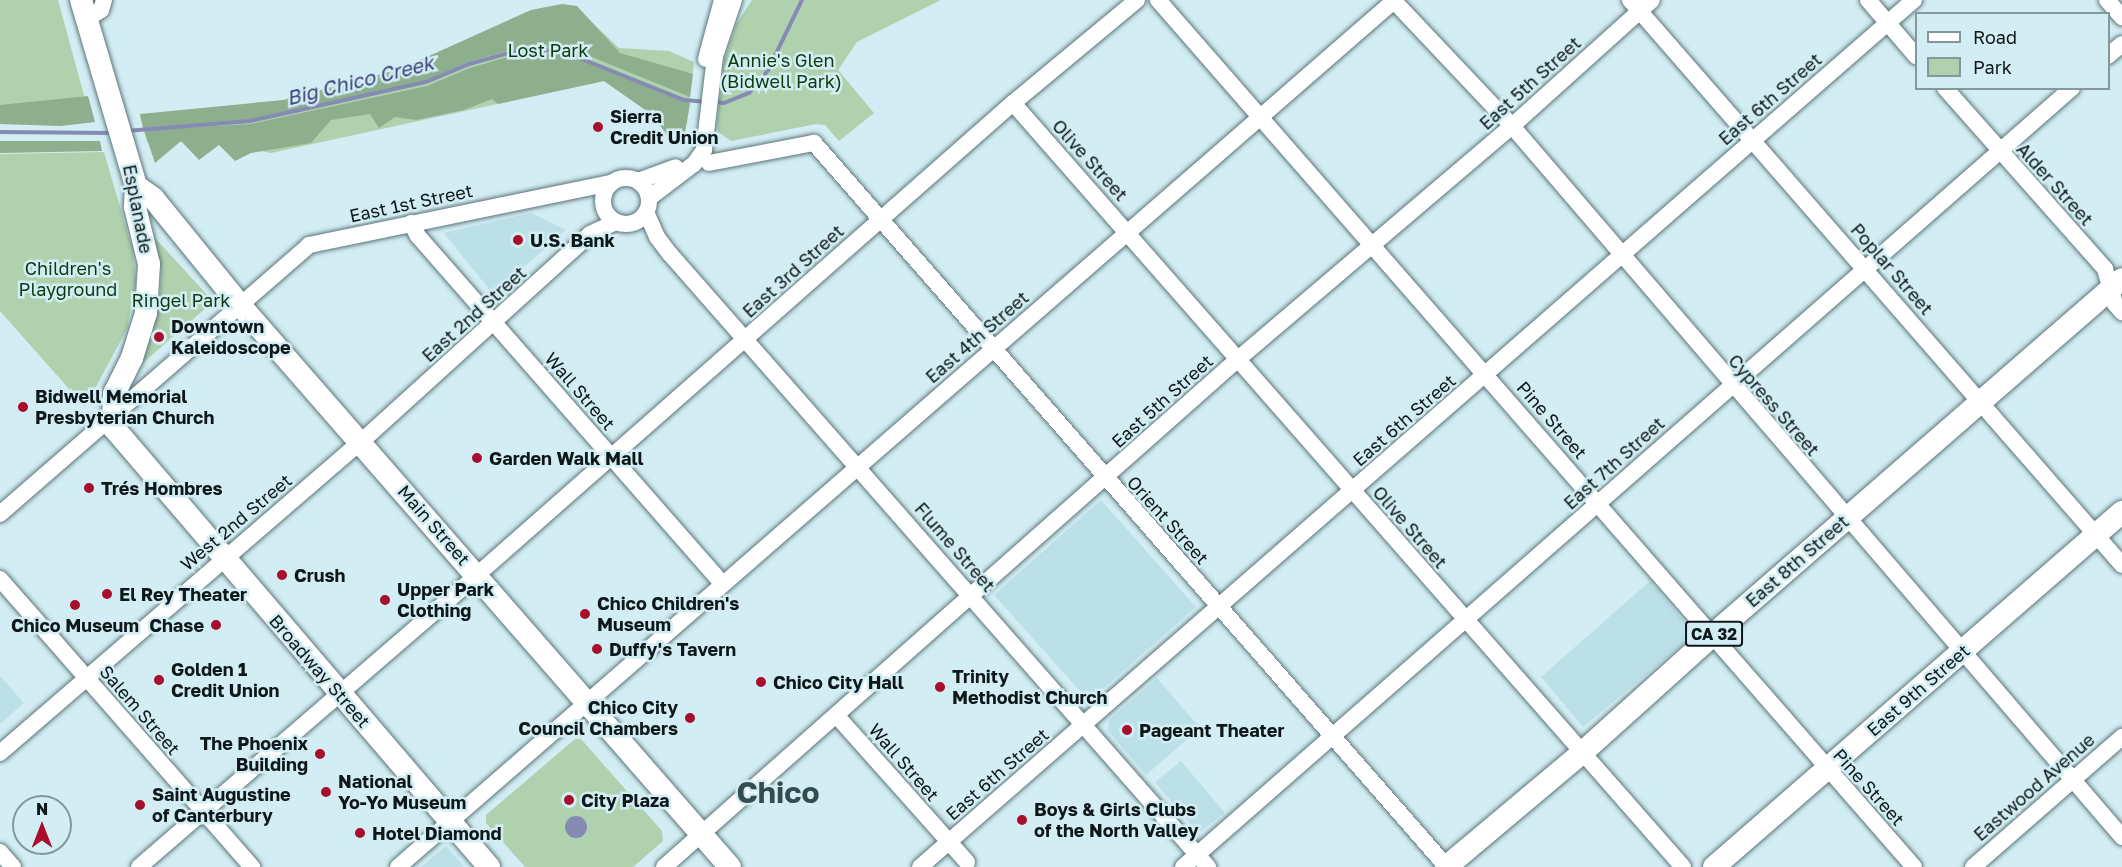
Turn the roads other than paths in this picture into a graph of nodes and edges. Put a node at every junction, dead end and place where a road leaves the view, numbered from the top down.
1 (104, 0) edge
2 (722, 0) edge
3 (734, 0) edge
4 (1137, 0) edge
5 (1158, 0) edge
6 (1395, 0) edge
7 (1868, 0) edge
8 (1914, 0) edge
9 (2107, 0) edge
10 (1640, 4) edge
11 (84, 9) edge
12 (2122, 17) edge
13 (1888, 23) junction
14 (2122, 44) edge
15 (1915, 54) edge
16 (2110, 55) edge
17 (709, 69) junction
18 (1947, 90) edge
19 (2070, 90) edge
20 (1013, 103) junction
21 (1260, 116) junction
22 (704, 122) junction
23 (1512, 126) junction
24 (1752, 140) junction
25 (2001, 152) junction
26 (709, 163) dead end
27 (638, 181) junction
28 (611, 183) junction
29 (136, 186) junction
30 (648, 205) junction
31 (882, 218) junction
32 (411, 223) junction
33 (621, 223) junction
34 (1128, 232) junction
35 (1371, 246) junction
36 (1620, 253) junction
37 (670, 254) junction
38 (1866, 268) junction
39 (2117, 283) edge
40 (239, 304) junction
41 (2122, 312) edge
42 (494, 323) junction
43 (747, 339) junction
44 (993, 348) junction
45 (1237, 360) junction
46 (1486, 374) junction
47 (1731, 385) junction
48 (1982, 401) junction
49 (112, 417) junction
50 (362, 441) junction
51 (610, 456) junction
52 (859, 466) junction
53 (1105, 478) junction
54 (1353, 491) junction
55 (1599, 503) junction
56 (2122, 512) edge
57 (0, 514) edge
58 (1846, 518) junction
59 (2096, 534) junction
60 (223, 558) junction
61 (2122, 565) edge
62 (477, 575) junction
63 (0, 579) edge
64 (722, 583) junction
65 (971, 596) junction
66 (1220, 607) junction
67 (1465, 620) junction
68 (1712, 636) junction
69 (1962, 651) junction
70 (85, 677) junction
71 (338, 692) junction
72 (586, 703) junction
73 (836, 715) junction
74 (1084, 724) junction
75 (1334, 736) junction
76 (2122, 737) edge
77 (1583, 752) junction
78 (0, 753) edge
79 (1827, 770) junction
80 (2071, 781) junction
81 (202, 811) junction
82 (451, 822) junction
83 (701, 834) junction
84 (2122, 837) edge
85 (950, 843) junction
86 (0, 852) edge
87 (1202, 861) edge
88 (966, 862) dead end
89 (14, 867) edge
90 (139, 867) edge
91 (252, 867) edge
92 (398, 867) edge
93 (489, 867) edge
94 (664, 867) edge
95 (730, 867) edge
96 (920, 867) edge
97 (1183, 867) edge
98 (1447, 867) edge
99 (1683, 867) edge
100 (1714, 867) edge
101 (1914, 867) edge
102 (1973, 867) edge

1 - 11 street
2 - 17 street
3 - 17 street
4 - 20 street, East 3rd Street
5 - 21 street, Pine Street
6 - 21 street, East 4th Street
6 - 23 street, Cypress Street
7 - 13 street
8 - 13 street, East 6th Street
9 - 12 street
10 - 23 street, East 5th Street
10 - 24 street, Poplar Street
11 - 29 main road, Esplanade
13 - 15 street
13 - 24 street, East 6th Street
14 - 16 street
17 - 22 street
18 - 25 street, Alder Street
19 - 25 street, East 7th Street
20 - 31 street, East 3rd Street
20 - 34 street, Olive Street
21 - 34 street, East 4th Street
21 - 35 street, Pine Street
22 - 27 street
22 - 30 street
23 - 35 street, East 5th Street
23 - 36 street, Cypress Street
24 - 36 street, East 6th Street
24 - 38 street, Poplar Street
25 - 38 street, East 7th Street
25 - 39 street, Alder Street
26 - 31 street, Orient Street
27 - 28 street
27 - 30 street
28 - 32 street, East 1st Street
28 - 33 street
29 - 40 main road, Main Street
29 - 49 main road, Esplanade
30 - 33 street
30 - 37 street, Flume Street
31 - 43 street, East 3rd Street
31 - 44 street, Orient Street
32 - 40 street, East 1st Street
32 - 42 street, Wall Street
33 - 37 street, Flume Street
33 - 42 street, East 2nd Street
34 - 44 street, East 4th Street
34 - 45 street, Olive Street
35 - 45 street, East 5th Street
35 - 46 street, Pine Street
36 - 46 street, East 6th Street
36 - 47 street, Cypress Street
37 - 43 street, Flume Street
38 - 47 street, East 7th Street
38 - 48 street, Poplar Street
39 - 41 street, Alder Street
39 - 48 main road, East 8th Street / CA 32
40 - 49 street, East 1st Street
40 - 50 main road, Main Street
42 - 50 street, East 2nd Street
42 - 51 street, Wall Street
43 - 51 street, East 3rd Street
43 - 52 street, Flume Street
44 - 52 street, East 4th Street
44 - 53 street, Orient Street
45 - 53 street, East 5th Street
45 - 54 street, Olive Street
46 - 54 street, East 6th Street
46 - 55 street, Pine Street
47 - 55 street, East 7th Street
47 - 58 street, Cypress Street
48 - 58 main road, East 8th Street / CA 32
48 - 59 street, Poplar Street
49 - 57 street, East 1st Street
49 - 60 main road, Broadway Street
50 - 60 street, West 2nd Street
50 - 62 main road, Main Street
51 - 62 street, East 3rd Street
51 - 64 street, Wall Street
52 - 64 street, East 4th Street
52 - 65 street, Flume Street
53 - 65 street, East 5th Street
53 - 66 street, Orient Street
54 - 66 street, East 6th Street
54 - 67 street, Olive Street
55 - 67 street, East 7th Street
55 - 68 street, Pine Street
56 - 59 main road, East 9th Street
58 - 68 main road, East 8th Street / CA 32
58 - 69 street, Cypress Street
59 - 61 street, Poplar Street
59 - 69 main road, East 9th Street
60 - 70 street, West 2nd Street
60 - 71 main road, Broadway Street
62 - 71 street, East 3rd Street
62 - 72 main road, Main Street
63 - 70 street, Salem Street
64 - 72 street, East 4th Street
65 - 73 street, East 5th Street
65 - 74 street, Flume Street
66 - 74 street, East 6th Street
66 - 75 street, Orient Street
67 - 75 street, East 7th Street
67 - 77 street, Olive Street
68 - 77 main road, East 8th Street / CA 32
68 - 79 street, Pine Street
69 - 79 main road, East 9th Street
69 - 80 street, Cypress Street
70 - 78 street, West 2nd Street
70 - 81 street, Salem Street
71 - 81 street, East 3rd Street
71 - 82 main road, Broadway Street
72 - 82 street, East 4th Street
72 - 83 main road, Main Street
73 - 83 street, East 5th Street
73 - 85 street, Wall Street
74 - 85 street, East 6th Street
74 - 87 street, Flume Street
75 - 87 street, East 7th Street
75 - 98 street, Orient Street
76 - 80 street, Eastwood Avenue
77 - 98 main road, East 8th Street / CA 32
77 - 99 street, Olive Street
79 - 100 main road, East 9th Street
79 - 101 street, Pine Street
80 - 84 street, Cypress Street
80 - 102 street, Eastwood Avenue
81 - 90 street, East 3rd Street
81 - 91 street, Salem Street
82 - 92 street, East 4th Street
82 - 93 main road, Broadway Street
83 - 94 street, East 5th Street
83 - 95 main road, Main Street
85 - 88 street, Wall Street
85 - 96 street, East 6th Street
86 - 89 street
87 - 97 street, East 7th Street

